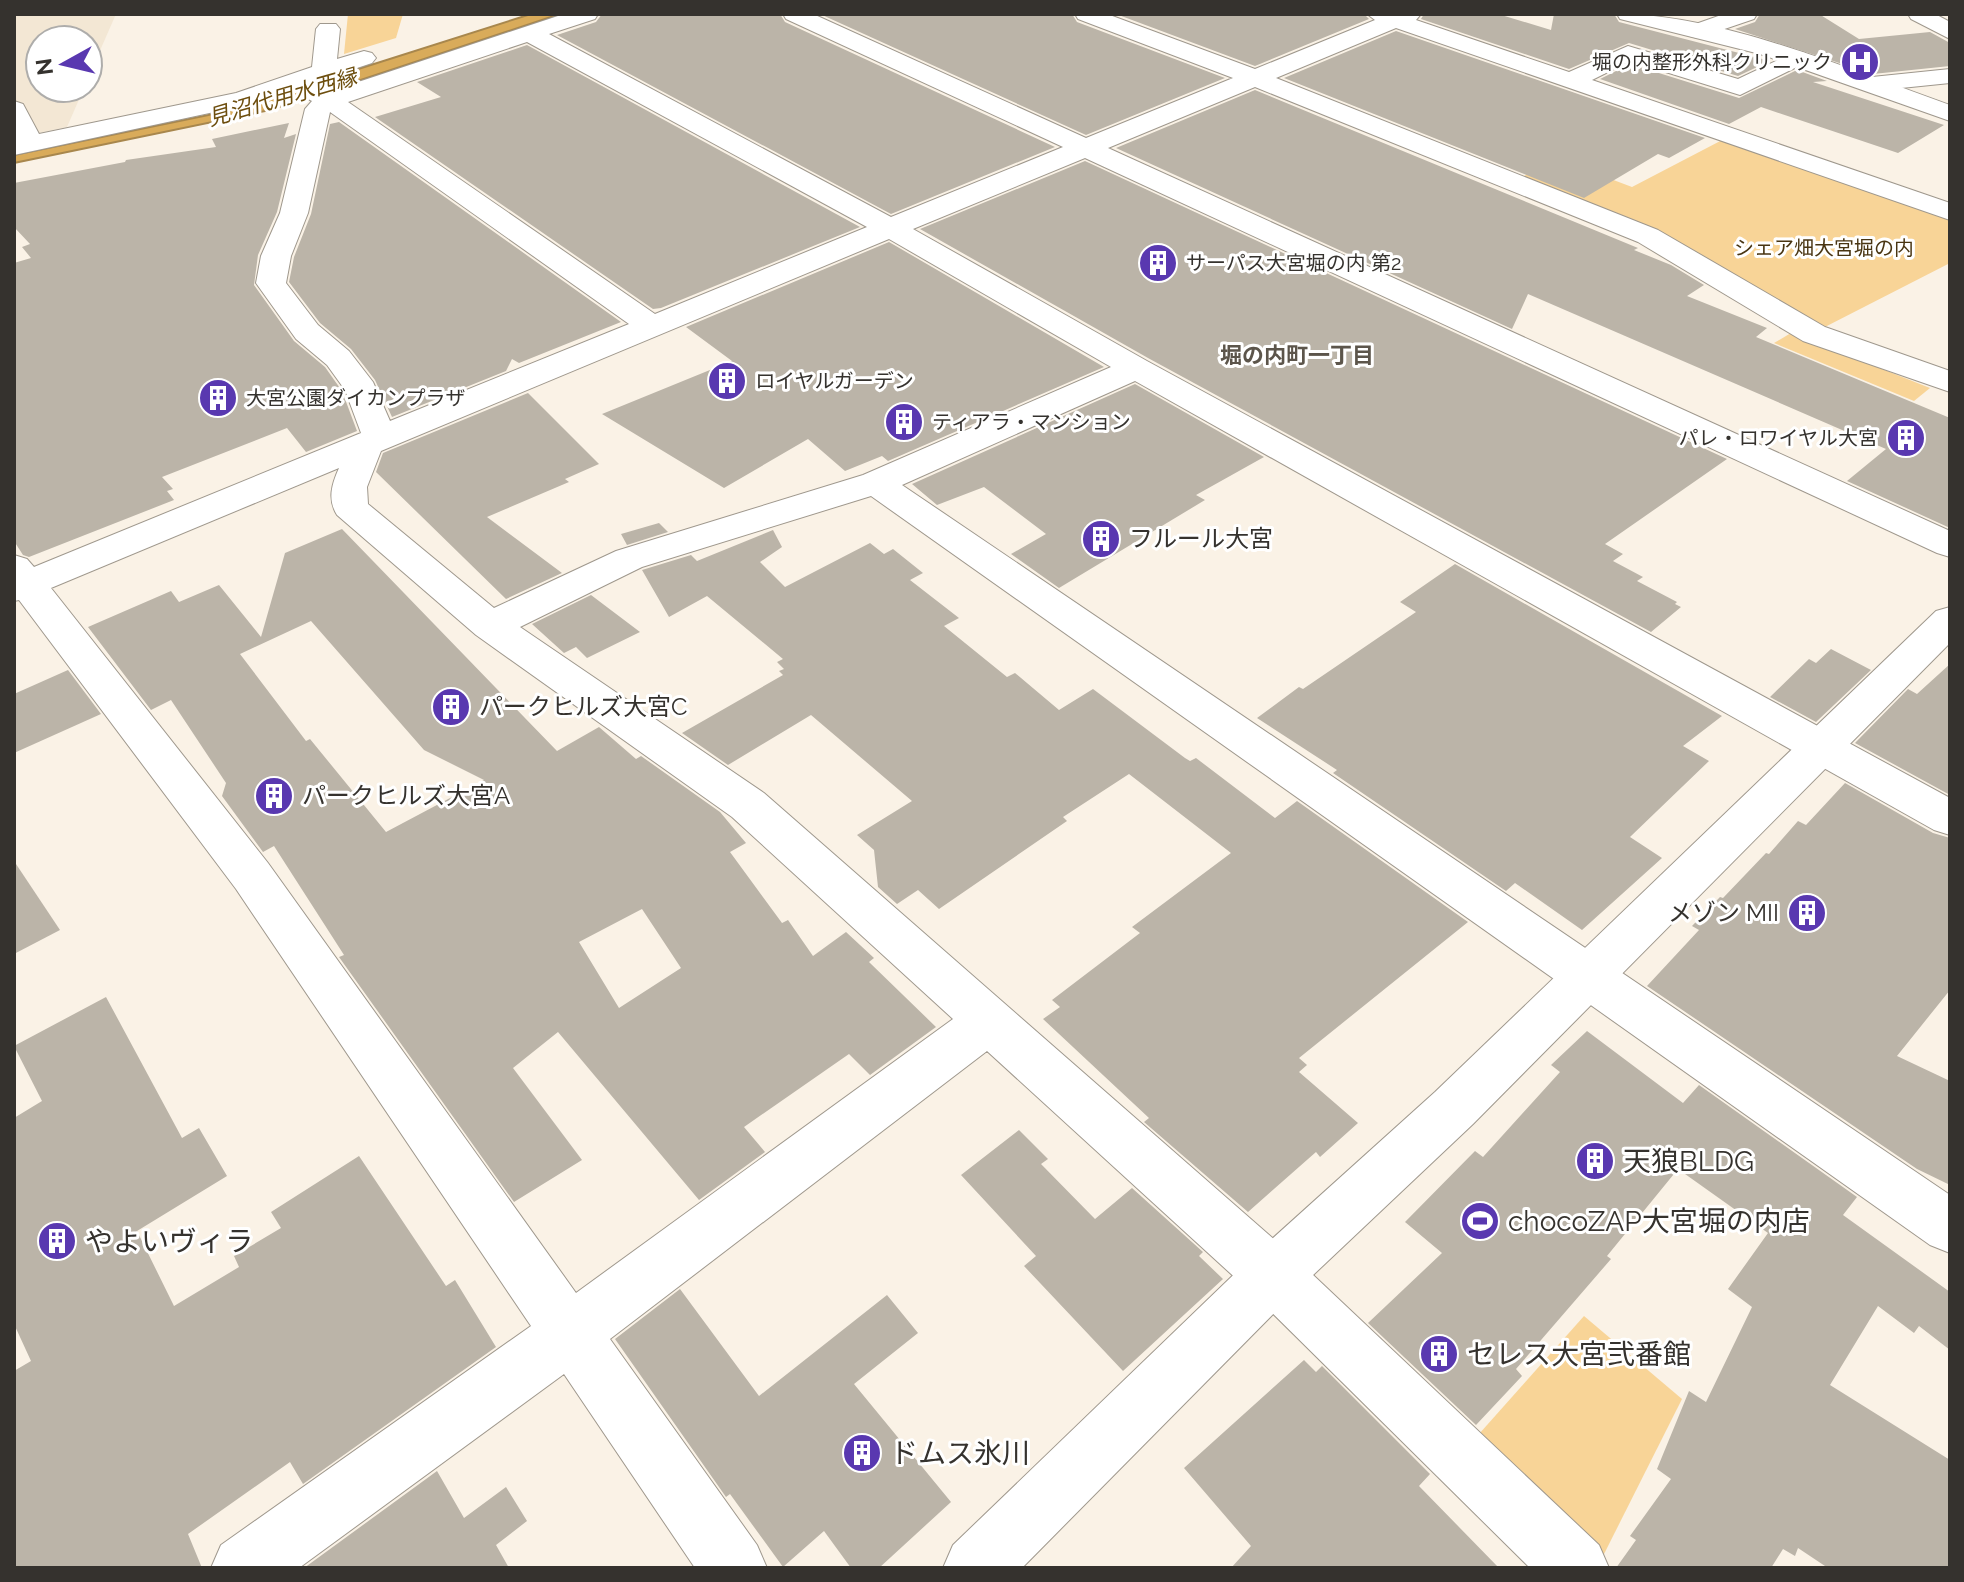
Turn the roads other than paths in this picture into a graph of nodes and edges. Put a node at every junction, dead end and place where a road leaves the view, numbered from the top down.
1 (587, 14) edge
2 (794, 14) edge
3 (1086, 14) edge
4 (1628, 14) edge
5 (1746, 14) edge
6 (1919, 14) edge
7 (1394, 16) edge
8 (328, 29) dead end
9 (1698, 31) junction
10 (1950, 32) edge
11 (529, 33) junction
12 (393, 48) dead end
13 (1797, 58) junction
14 (1950, 76) edge
15 (1253, 77) junction
16 (1572, 80) junction
17 (1872, 84) junction
18 (324, 93) junction
19 (14, 109) edge
20 (1950, 113) edge
21 (289, 116) dead end
22 (22, 145) edge
23 (1084, 146) junction
24 (1950, 212) edge
25 (890, 228) junction
26 (654, 327) junction
27 (1136, 368) junction
28 (1950, 382) edge
29 (373, 441) junction
30 (876, 483) junction
31 (1950, 545) edge
32 (18, 580) edge
33 (1950, 620) edge
34 (490, 626) junction
35 (1820, 746) junction
36 (1950, 818) edge
37 (1586, 977) junction
38 (989, 1021) junction
39 (1950, 1227) edge
40 (1273, 1275) junction
41 (569, 1334) junction
42 (244, 1568) edge
43 (734, 1568) edge
44 (976, 1568) edge
45 (1576, 1568) edge

1 - 11 street
2 - 23 street
3 - 15 street
4 - 9 street
5 - 9 street
6 - 10 street
7 - 15 street
7 - 16 street
8 - 18 street
9 - 13 street
11 - 18 street
11 - 25 street
12 - 18 street
13 - 16 street
13 - 17 street
14 - 17 street
15 - 23 street
15 - 28 street
16 - 24 street
17 - 20 street
18 - 21 street
18 - 22 street
18 - 26 street
18 - 29 street
19 - 22 street
23 - 25 street
23 - 31 street
25 - 26 street
25 - 27 street
26 - 29 street
27 - 30 street
27 - 35 street
29 - 32 street
29 - 34 street
30 - 34 street
30 - 37 street
32 - 41 street
33 - 35 street
34 - 38 street
35 - 36 street
35 - 37 street
37 - 39 street
37 - 40 street
38 - 40 street
38 - 41 street
40 - 44 street
40 - 45 street
41 - 42 street
41 - 43 street

